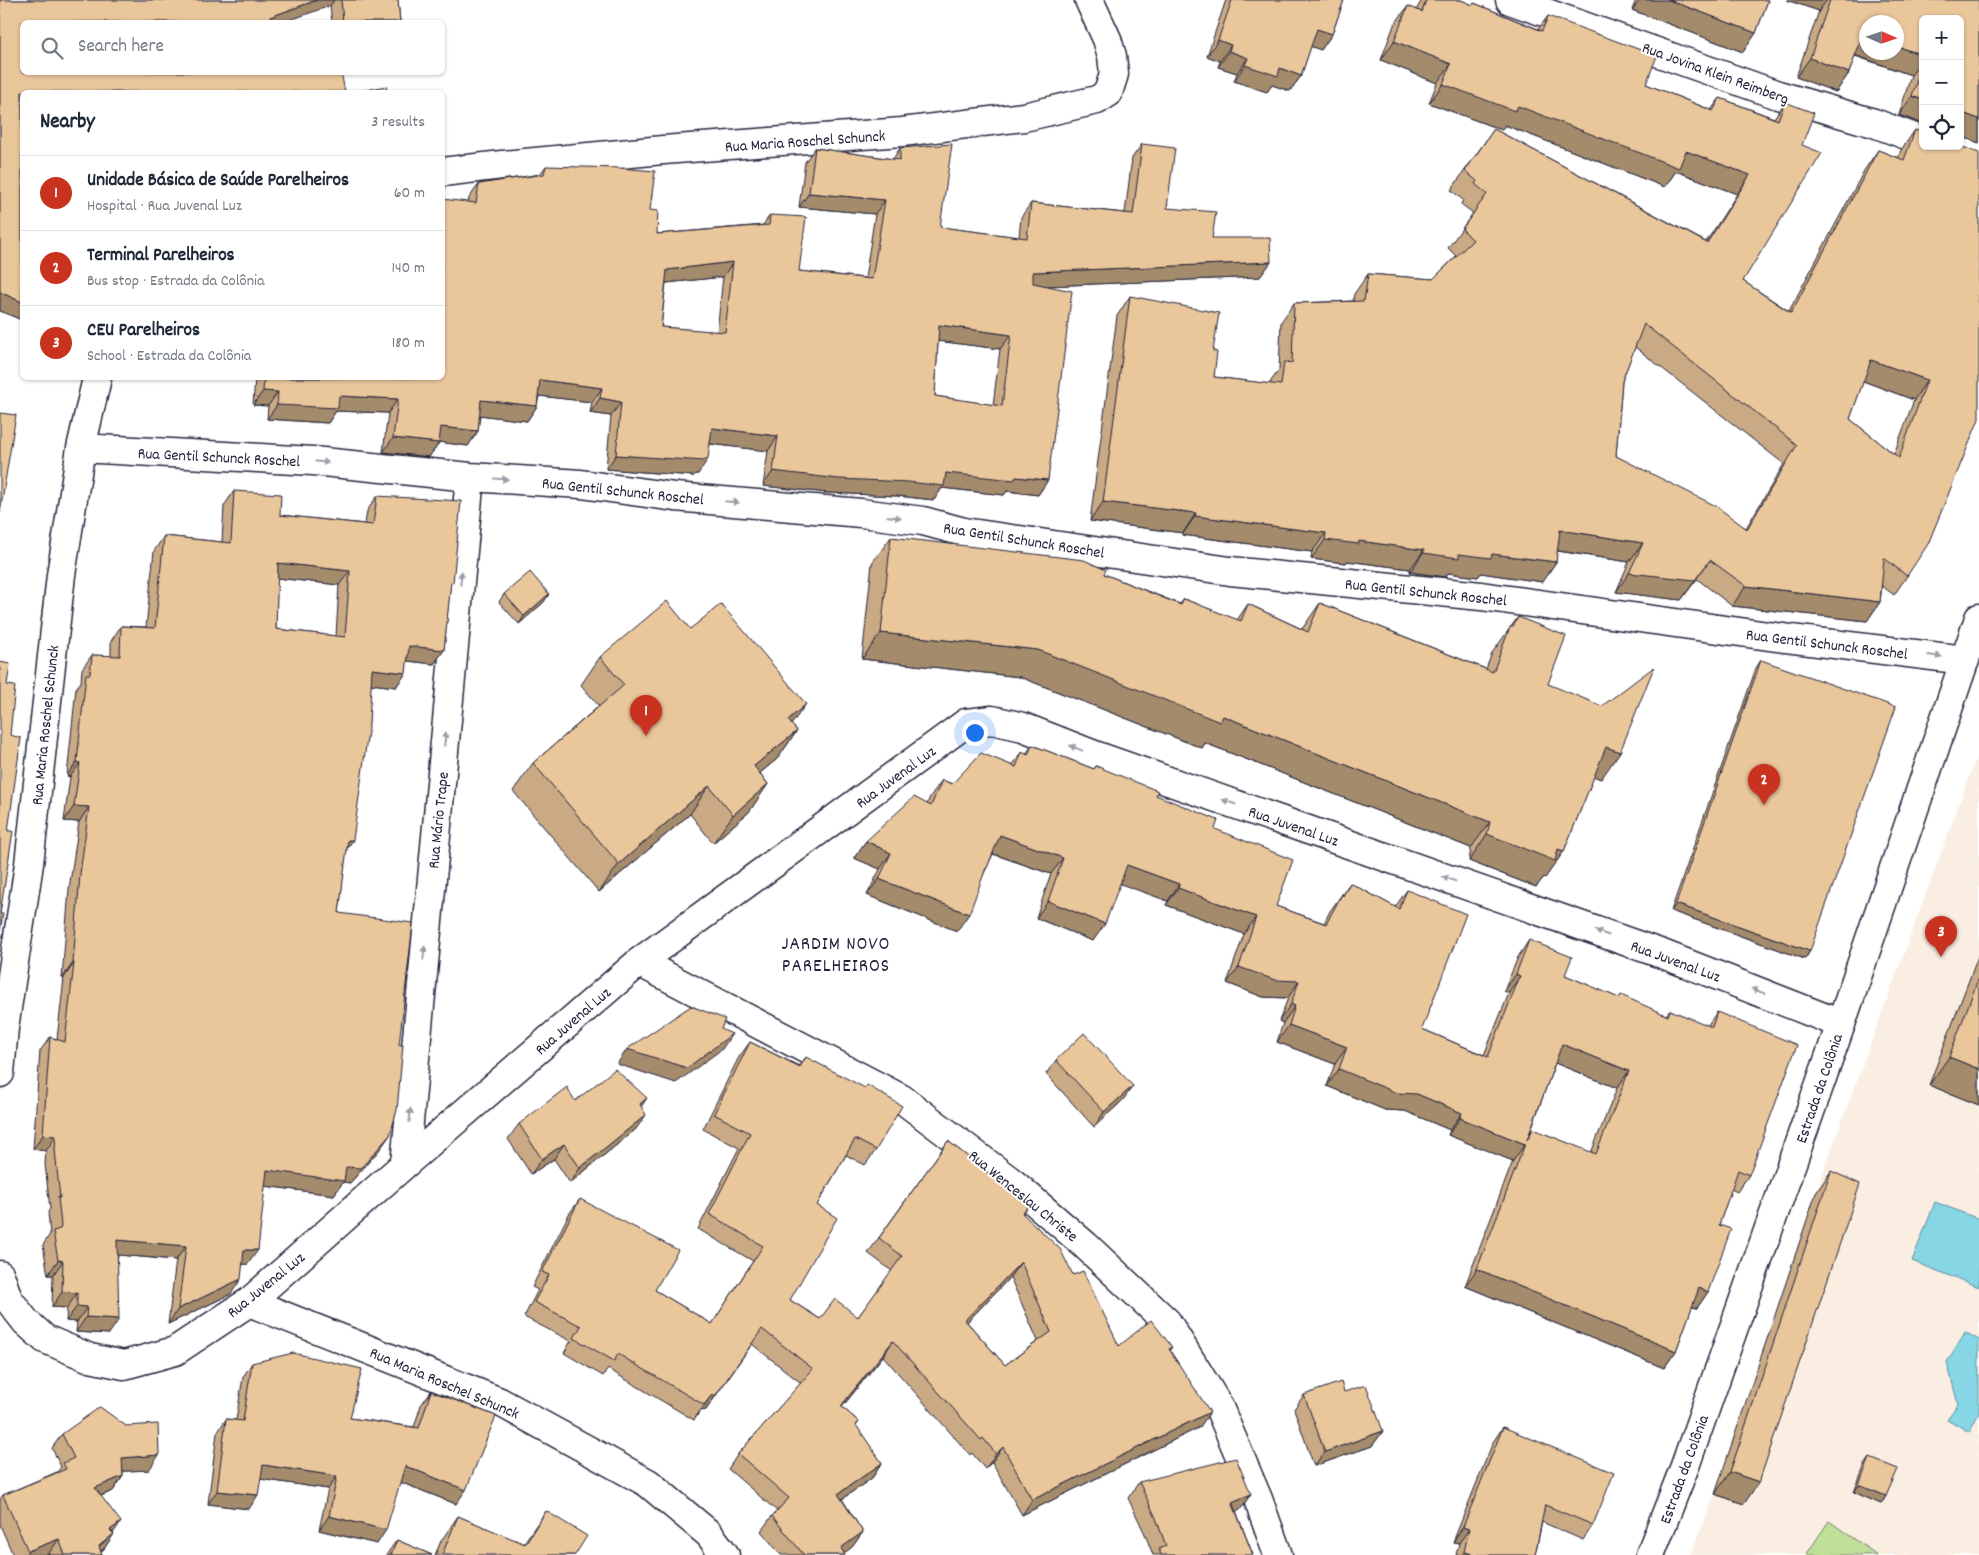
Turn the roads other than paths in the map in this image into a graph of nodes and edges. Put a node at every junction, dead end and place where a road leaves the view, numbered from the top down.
1 (1089, 0) edge
2 (1510, 0) edge
3 (1919, 140) edge
4 (445, 172) edge
5 (97, 380) edge
6 (81, 448) junction
7 (470, 476) junction
8 (1979, 618) edge
9 (1972, 660) edge
10 (639, 962) junction
11 (1841, 1024) junction
12 (0, 1073) edge
13 (405, 1164) junction
14 (0, 1275) edge
15 (249, 1302) junction
16 (725, 1555) edge
17 (1278, 1555) edge
18 (1650, 1555) edge

1 - 4 street, Rua Maria Roschel Schunck
2 - 3 street, Rua Jovina Klein Reimberg
5 - 6 street, Rua Maria Roschel Schunck
6 -> 7 street, Rua Gentil Schunck Roschel
6 - 12 street, Rua Maria Roschel Schunck
7 -> 9 street, Rua Gentil Schunck Roschel
13 -> 7 street, Rua Mário Trape
8 - 9 street, Estrada da Colônia
9 - 11 street, Estrada da Colônia
11 -> 10 street, Rua Juvenal Luz
10 - 13 street, Rua Juvenal Luz
10 - 17 street, Rua Wenceslau Christe
11 - 18 street, Estrada da Colônia
13 - 15 street, Rua Juvenal Luz
14 - 15 street, Rua Juvenal Luz
15 - 16 street, Rua Maria Roschel Schunck

